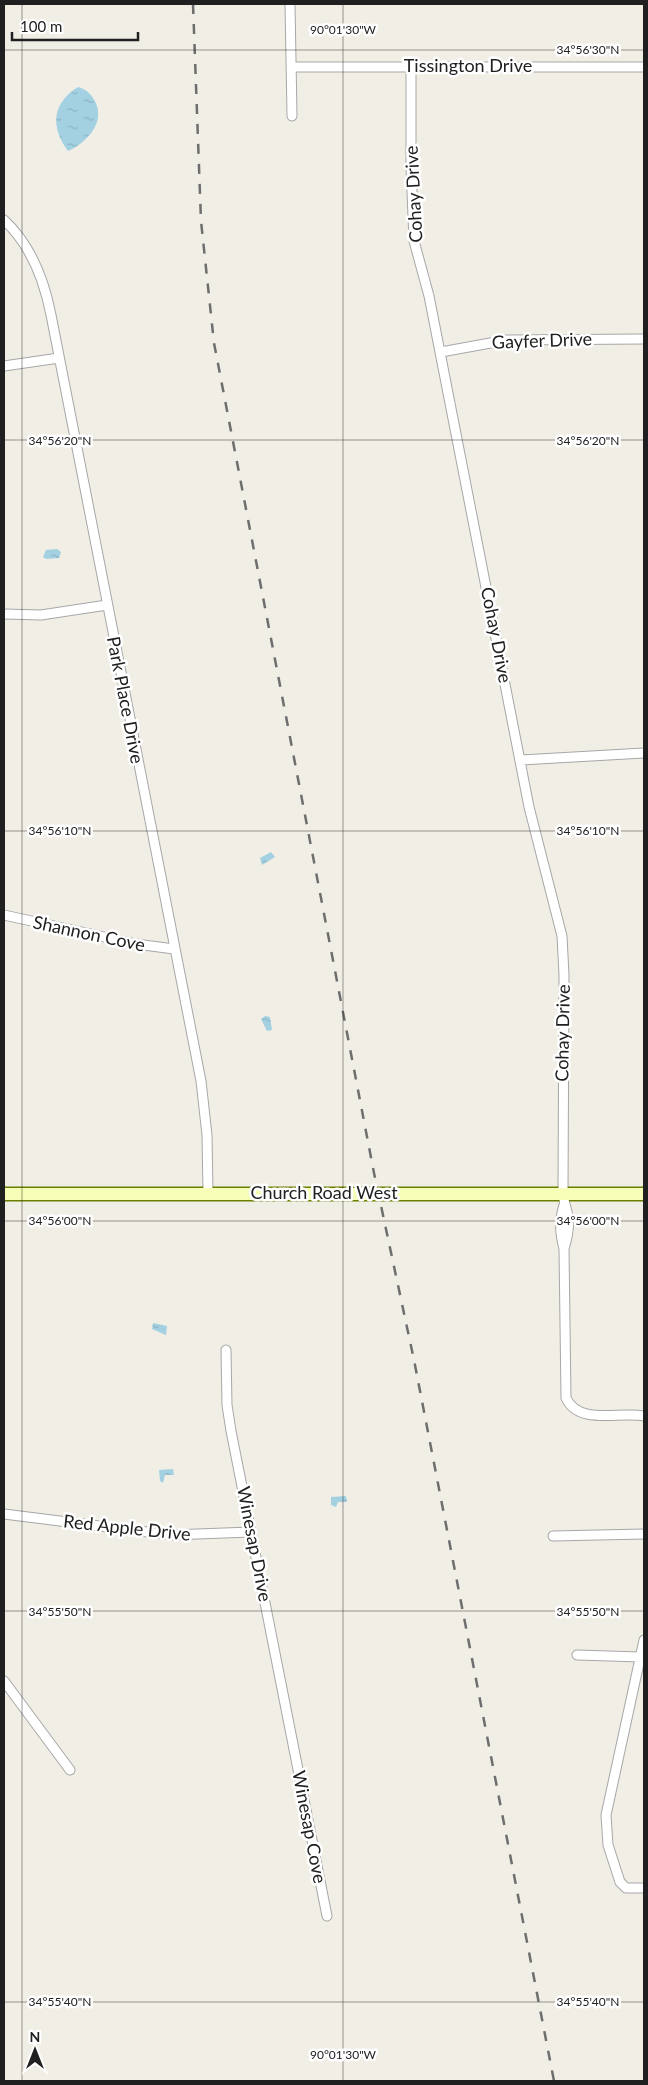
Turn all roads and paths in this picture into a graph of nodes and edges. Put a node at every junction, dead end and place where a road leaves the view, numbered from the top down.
1 (290, 4) edge
2 (644, 66) edge
3 (292, 67) junction
4 (411, 67) junction
5 (292, 116) dead end
6 (4, 220) edge
7 (644, 339) edge
8 (441, 352) junction
9 (59, 358) junction
10 (4, 366) edge
11 (106, 605) junction
12 (4, 614) edge
13 (644, 753) edge
14 (521, 760) junction
15 (4, 915) edge
16 (174, 949) junction
17 (208, 1193) junction
18 (4, 1194) edge
19 (644, 1194) edge
20 (564, 1200) junction
21 (226, 1350) dead end
22 (644, 1416) edge
23 (4, 1514) edge
24 (251, 1532) junction
25 (644, 1534) edge
26 (554, 1536) dead end
27 (644, 1640) edge
28 (577, 1655) dead end
29 (641, 1657) junction
30 (4, 1681) edge
31 (291, 1737) joint
32 (70, 1770) dead end
33 (644, 1888) edge
34 (327, 1916) dead end

1 - 3 street
2 - 4 street, Tissington Drive
3 - 4 street, Tissington Drive
3 - 5 street
4 - 8 street, Cohay Drive
6 - 9 street, Park Place Drive
7 - 8 street, Gayfer Drive
8 - 14 street, Cohay Drive
9 - 10 street
9 - 11 street, Park Place Drive
11 - 12 street
11 - 16 street, Park Place Drive
13 - 14 street
14 - 20 street, Cohay Drive
15 - 16 street, Shannon Cove
16 - 17 street, Park Place Drive
17 - 18 street, Church Road West
17 - 20 street, Church Road West
19 - 20 street, Church Road West
20 - 22 street, Cohay Drive
21 - 24 street, Winesap Drive
23 - 24 street, Red Apple Drive
24 - 31 street, Winesap Drive
25 - 26 street
27 - 29 street
28 - 29 street
29 - 33 street
30 - 32 street
31 - 34 street, Winesap Cove

